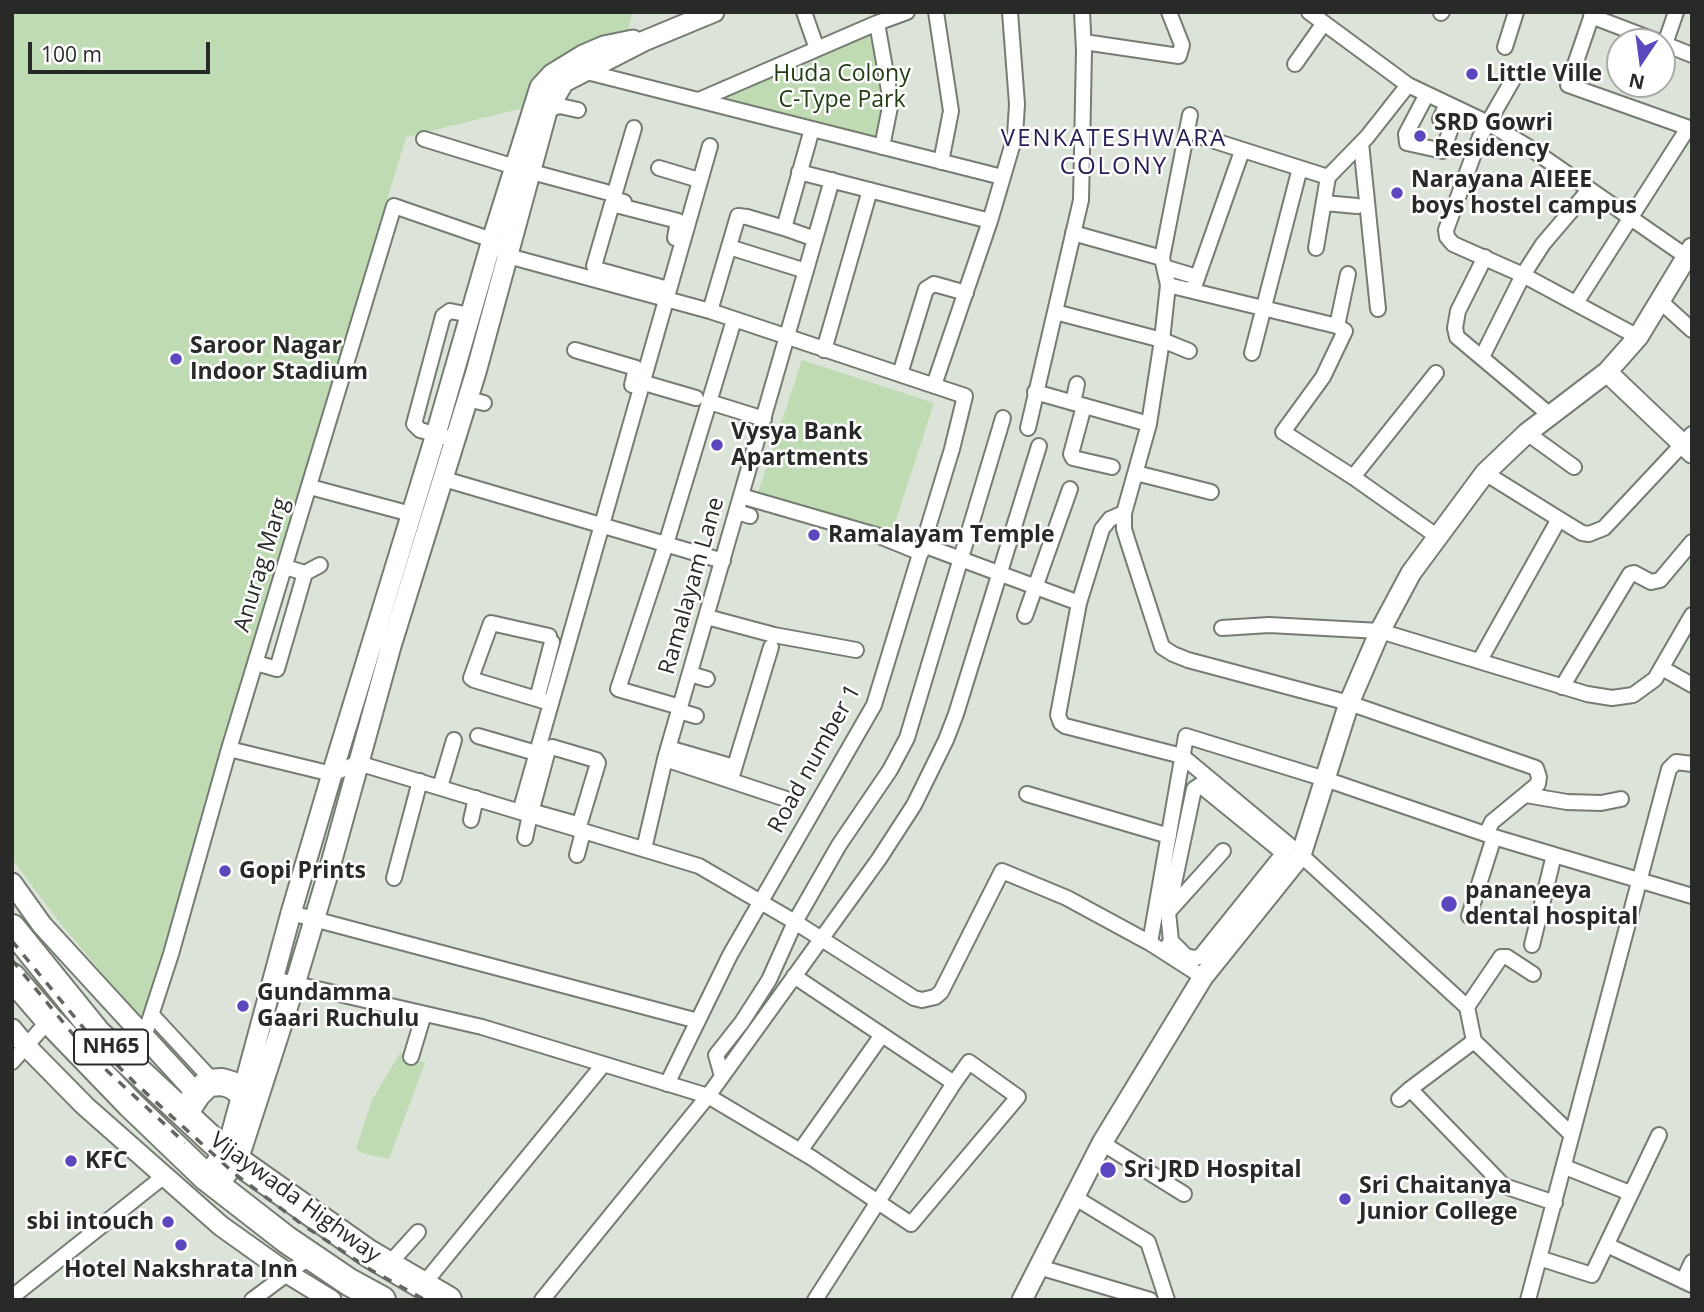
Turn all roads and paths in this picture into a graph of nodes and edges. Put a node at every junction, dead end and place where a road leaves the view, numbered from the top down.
1 (714, 12) edge
2 (804, 12) edge
3 (907, 12) edge
4 (936, 12) edge
5 (1010, 12) edge
6 (1082, 12) edge
7 (1169, 12) edge
8 (1309, 12) edge
9 (1516, 12) edge
10 (1676, 12) edge
11 (1592, 14) edge
12 (1324, 19) edge
13 (877, 23) junction
14 (1626, 28) edge
15 (1669, 28) edge
16 (644, 41) junction
17 (1084, 46) junction
18 (1505, 47) dead end
19 (817, 49) junction
20 (1295, 64) dead end
21 (1187, 66) dead end
22 (583, 71) junction
23 (1515, 76) dead end
24 (1408, 85) junction
25 (1427, 94) junction
26 (699, 100) junction
27 (1447, 104) junction
28 (541, 109) junction
29 (578, 110) dead end
30 (1191, 115) dead end
31 (1488, 123) junction
32 (634, 128) dead end
33 (1690, 128) edge
34 (812, 129) junction
35 (1199, 136) dead end
36 (424, 139) dead end
37 (1361, 143) junction
38 (710, 146) dead end
39 (882, 147) junction
40 (1242, 151) junction
41 (941, 162) junction
42 (659, 168) dead end
43 (1300, 168) junction
44 (523, 169) junction
45 (799, 172) junction
46 (1002, 177) junction
47 (1328, 177) junction
48 (699, 180) junction
49 (832, 180) junction
50 (870, 190) junction
51 (1589, 190) junction
52 (606, 192) dead end
53 (1324, 203) junction
54 (1357, 206) dead end
55 (1630, 219) junction
56 (687, 221) junction
57 (990, 221) junction
58 (783, 228) junction
59 (1073, 233) junction
60 (815, 239) junction
61 (492, 240) junction
62 (729, 247) junction
63 (1316, 248) dead end
64 (1689, 253) edge
65 (508, 256) junction
66 (1485, 257) junction
67 (1163, 263) junction
68 (806, 271) junction
69 (1348, 274) dead end
70 (1523, 275) junction
71 (1195, 284) junction
72 (1168, 285) junction
73 (665, 292) junction
74 (966, 293) junction
75 (1660, 302) junction
76 (1576, 303) junction
77 (1263, 308) junction
78 (1378, 309) dead end
79 (709, 311) junction
80 (1055, 312) junction
81 (734, 320) junction
82 (1337, 326) junction
83 (1692, 330) edge
84 (787, 337) junction
85 (1638, 337) junction
86 (1162, 340) junction
87 (575, 350) dead end
88 (824, 350) junction
89 (1189, 351) dead end
90 (1252, 353) dead end
91 (1482, 357) junction
92 (1607, 372) junction
93 (1436, 373) dead end
94 (900, 374) junction
95 (641, 382) junction
96 (1077, 384) dead end
97 (934, 385) junction
98 (1035, 393) junction
99 (696, 398) dead end
100 (716, 404) dead end
101 (628, 409) junction
102 (1087, 414) junction
103 (1550, 415) junction
104 (1003, 418) dead end
105 (764, 419) junction
106 (1149, 424) junction
107 (1028, 428) dead end
108 (1527, 433) junction
109 (436, 434) junction
110 (456, 440) junction
111 (1689, 444) edge
112 (1039, 446) dead end
113 (1112, 467) dead end
114 (1574, 467) dead end
115 (1485, 473) junction
116 (1136, 474) junction
117 (1353, 477) junction
118 (444, 479) junction
119 (310, 487) junction
120 (1070, 489) dead end
121 (1211, 492) dead end
122 (741, 496) junction
123 (1124, 513) junction
124 (411, 514) junction
125 (1559, 519) junction
126 (601, 525) junction
127 (1438, 537) junction
128 (1692, 542) edge
129 (666, 544) junction
130 (922, 549) junction
131 (960, 559) junction
132 (723, 561) junction
133 (320, 565) dead end
134 (285, 567) junction
135 (305, 573) junction
136 (999, 573) junction
137 (1034, 585) junction
138 (387, 591) junction
139 (406, 597) junction
140 (1079, 603) junction
141 (1692, 615) edge
142 (1025, 616) dead end
143 (707, 617) junction
144 (1223, 628) dead end
145 (1380, 631) junction
146 (692, 636) dead end
147 (550, 642) junction
148 (771, 647) dead end
149 (856, 650) dead end
150 (566, 653) junction
151 (691, 655) junction
152 (1480, 660) junction
153 (256, 663) junction
154 (1662, 668) junction
155 (687, 676) junction
156 (707, 679) dead end
157 (1692, 684) edge
158 (1562, 687) junction
159 (543, 701) junction
160 (1349, 703) junction
161 (677, 708) junction
162 (696, 716) dead end
163 (478, 736) dead end
164 (454, 740) dead end
165 (229, 749) junction
166 (536, 753) junction
167 (667, 754) junction
168 (1182, 756) junction
169 (358, 763) junction
170 (1692, 764) edge
171 (732, 773) junction
172 (332, 774) junction
173 (1325, 779) junction
174 (419, 781) junction
175 (440, 787) junction
176 (532, 787) junction
177 (1027, 794) dead end
178 (1526, 795) junction
179 (476, 798) junction
180 (1621, 799) dead end
181 (789, 800) dead end
182 (525, 813) junction
183 (471, 820) dead end
184 (583, 832) junction
185 (1490, 835) junction
186 (1169, 836) junction
187 (525, 838) dead end
188 (643, 849) junction
189 (1223, 851) dead end
190 (578, 855) dead end
191 (1301, 855) junction
192 (1554, 855) junction
193 (394, 878) dead end
194 (1639, 881) junction
195 (12, 883) edge
196 (1692, 896) edge
197 (760, 903) junction
198 (1243, 909) junction
199 (1168, 912) junction
200 (291, 913) junction
201 (1469, 916) dead end
202 (314, 920) junction
203 (795, 922) junction
204 (12, 928) edge
205 (819, 939) junction
206 (1150, 943) junction
207 (1532, 945) dead end
208 (1167, 947) junction
209 (1533, 974) dead end
210 (794, 976) junction
211 (12, 977) edge
212 (1203, 977) junction
213 (274, 979) junction
214 (295, 984) junction
215 (1467, 1007) junction
216 (424, 1014) junction
217 (152, 1015) junction
218 (48, 1020) junction
219 (698, 1021) junction
220 (12, 1029) edge
221 (882, 1035) junction
222 (144, 1037) junction
223 (1474, 1041) junction
224 (25, 1045) junction
225 (411, 1057) dead end
226 (251, 1058) junction
227 (12, 1062) edge
228 (270, 1064) junction
229 (603, 1065) junction
230 (722, 1076) junction
231 (954, 1083) junction
232 (667, 1084) junction
233 (242, 1092) junction
234 (198, 1096) junction
235 (708, 1096) junction
236 (1572, 1135) junction
237 (1659, 1135) dead end
238 (1102, 1143) junction
239 (800, 1151) junction
240 (231, 1156) junction
241 (1565, 1167) junction
242 (163, 1177) junction
243 (212, 1182) junction
244 (1630, 1193) junction
245 (1184, 1194) dead end
246 (1074, 1197) junction
247 (878, 1201) junction
248 (1555, 1203) junction
249 (418, 1232) dead end
250 (1606, 1245) junction
251 (311, 1256) junction
252 (1539, 1258) junction
253 (1692, 1262) edge
254 (388, 1265) junction
255 (1039, 1267) junction
256 (287, 1273) junction
257 (1687, 1283) edge
258 (422, 1286) junction
259 (13, 1298) edge
260 (253, 1300) edge
261 (331, 1300) edge
262 (382, 1300) edge
263 (448, 1300) edge
264 (542, 1300) edge
265 (815, 1300) edge
266 (1022, 1300) edge
267 (1150, 1300) edge
268 (1167, 1300) edge
269 (1528, 1300) edge

1 - 16 street
2 - 19 street
3 - 13 street
4 - 41 street
5 - 46 street
6 - 17 street
7 - 17 street
8 - 12 street
9 - 18 street
10 - 15 street
11 - 14 street
11 - 33 street
12 - 20 street
12 - 24 street
13 - 19 street
13 - 39 street
16 - 22 street
16 - 28 street
17 - 21 street
17 - 59 street
19 - 26 street
22 - 26 street
22 - 28 street
23 - 31 street
24 - 25 street
24 - 37 street
25 - 27 street
25 - 27 street
26 - 34 street
27 - 31 street
28 - 29 street
28 - 44 street
30 - 67 street
31 - 51 street
31 - 66 street
32 - 56 street
33 - 55 street
34 - 39 street
34 - 45 street
35 - 40 street
36 - 44 street
37 - 47 street
37 - 78 street
38 - 48 street
39 - 41 street
40 - 43 street
40 - 71 street
41 - 46 street
42 - 48 street
43 - 47 street
43 - 77 street
44 - 52 street
44 - 61 street
44 - 65 street
45 - 49 street
45 - 58 street
46 - 57 street
47 - 53 street
48 - 56 street
49 - 50 street
49 - 60 street, Ramalayam Lane
50 - 57 street
50 - 88 street
51 - 55 street
51 - 70 street
53 - 54 street
53 - 63 street
55 - 64 street
55 - 76 street
56 - 73 street
57 - 74 street
58 - 60 street
58 - 62 street
59 - 67 street
59 - 80 street
60 - 68 street, Ramalayam Lane
61 - 65 street
61 - 109 street
61 - 119 street, Anurag Marg
62 - 68 street
62 - 79 street
64 - 75 street
65 - 73 street
65 - 110 street
66 - 70 street
66 - 91 street
67 - 71 street
67 - 72 street
68 - 84 street, Ramalayam Lane
69 - 82 street
70 - 76 street
70 - 91 street
71 - 72 street
71 - 77 street
72 - 86 street
73 - 73 street
73 - 79 street
73 - 95 street
74 - 94 street
74 - 97 street
75 - 83 street
75 - 85 street
76 - 85 street
77 - 82 street
77 - 90 street
79 - 81 street
80 - 86 street
80 - 98 street
81 - 84 street
81 - 129 street
82 - 117 street
84 - 88 street
84 - 105 street, Ramalayam Lane
85 - 92 street
86 - 89 street
86 - 106 street
87 - 101 street
88 - 94 street
91 - 103 street
92 - 103 street
92 - 111 street
93 - 117 street
94 - 97 street
95 - 99 street
95 - 101 street
96 - 102 street
97 - 130 street, Road number 1
98 - 102 street
98 - 107 street
100 - 105 street
101 - 126 street
102 - 106 street
102 - 113 street
103 - 108 street
104 - 131 street
105 - 122 street, Ramalayam Lane
106 - 116 street
108 - 114 street
108 - 115 street
109 - 110 street
109 - 124 street
110 - 118 street
111 - 125 street
112 - 136 street
115 - 125 street
115 - 127 street
116 - 121 street
116 - 123 street
117 - 127 street
118 - 126 street
118 - 139 street
119 - 124 street
119 - 134 street, Anurag Marg
120 - 137 street
122 - 130 street
122 - 132 street, Ramalayam Lane
123 - 140 street
123 - 160 street
124 - 138 street
125 - 152 street
126 - 129 street
126 - 150 street
127 - 145 street
128 - 158 street
129 - 132 street
129 - 161 street
130 - 131 street
130 - 197 street, Road number 1
131 - 136 street
131 - 203 street
132 - 143 street, Ramalayam Lane
133 - 135 street
134 - 135 street
134 - 153 street, Anurag Marg
135 - 153 street
136 - 137 street
136 - 205 street
137 - 140 street
137 - 142 street
138 - 139 street
138 - 172 street
139 - 169 street
140 - 168 street
141 - 154 street
143 - 149 street
143 - 151 street, Ramalayam Lane
144 - 145 street
145 - 152 street
145 - 160 street
146 - 151 street
147 - 150 street
147 - 159 street
147 - 159 street
148 - 171 street
150 - 159 street
151 - 155 street, Ramalayam Lane
152 - 158 street
153 - 165 street, Anurag Marg
154 - 157 street
154 - 158 street
155 - 156 street
155 - 161 street, Ramalayam Lane
159 - 166 street
160 - 173 street
160 - 178 street
161 - 162 street
161 - 167 street, Ramalayam Lane
163 - 166 street
164 - 175 street
165 - 172 street
165 - 217 street, Anurag Marg
166 - 176 street
167 - 171 street
167 - 188 street, Ramalayam Lane
168 - 173 street
168 - 186 street
168 - 191 street
169 - 172 street
169 - 174 street
169 - 202 street
170 - 194 street
171 - 181 street
172 - 200 street
173 - 185 street
173 - 191 street
174 - 175 street
174 - 193 street
175 - 179 street
176 - 176 street
176 - 182 street
177 - 186 street
178 - 180 street
178 - 185 street
179 - 182 street
179 - 183 street
182 - 184 street
182 - 187 street
184 - 188 street
184 - 190 street
185 - 192 street
185 - 201 street
186 - 206 street
188 - 197 street
189 - 199 street
191 - 198 street
191 - 215 street
192 - 194 street
192 - 207 street
194 - 196 street
194 - 236 street
195 - 222 street
197 - 203 street
197 - 219 street, Road number 1
198 - 199 street
198 - 208 street
198 - 212 street
199 - 208 street
200 - 202 street
200 - 213 street
202 - 214 street
202 - 219 street
203 - 205 street
203 - 230 street
204 - 234 highway, Vijaywada Highway / NH65
205 - 206 street
205 - 210 street
206 - 208 street
208 - 212 street
209 - 215 street
210 - 221 street
210 - 230 street
211 - 218 highway, Vijaywada Highway / NH65
212 - 238 street
213 - 214 street
213 - 226 street
214 - 216 street
214 - 228 street
215 - 223 street
216 - 225 street
216 - 229 street
217 - 222 street, Anurag Marg
217 - 234 street
218 - 224 street
218 - 243 highway, Vijaywada Highway / NH65
219 - 232 street, Road number 1
220 - 224 street
221 - 231 street
221 - 239 street
222 - 234 street
223 - 236 street
223 - 248 street
224 - 227 street
224 - 242 street
226 - 228 street
226 - 233 street
228 - 240 street
229 - 232 street
229 - 258 street
230 - 235 street
231 - 247 street
231 - 247 street
232 - 235 street
233 - 234 highway
233 - 240 street
234 - 240 highway, Vijaywada Highway / NH65
235 - 239 street
235 - 264 street
236 - 241 street
237 - 244 street
238 - 245 street
238 - 246 street
239 - 247 street
240 - 243 street
240 - 254 highway, Vijaywada Highway / NH65
241 - 244 street
241 - 248 street
242 - 256 street
242 - 259 street
243 - 251 highway, Vijaywada Highway / NH65
244 - 250 street
246 - 255 street
246 - 268 street
247 - 265 street
248 - 252 street
249 - 254 street
250 - 252 street
250 - 257 street
251 - 256 street
251 - 262 highway, Vijaywada Highway / NH65
252 - 269 street
253 - 257 street
254 - 258 highway, Vijaywada Highway / NH65
255 - 266 street
255 - 267 street
256 - 260 street
256 - 261 street
258 - 263 highway, Vijaywada Highway / NH65

